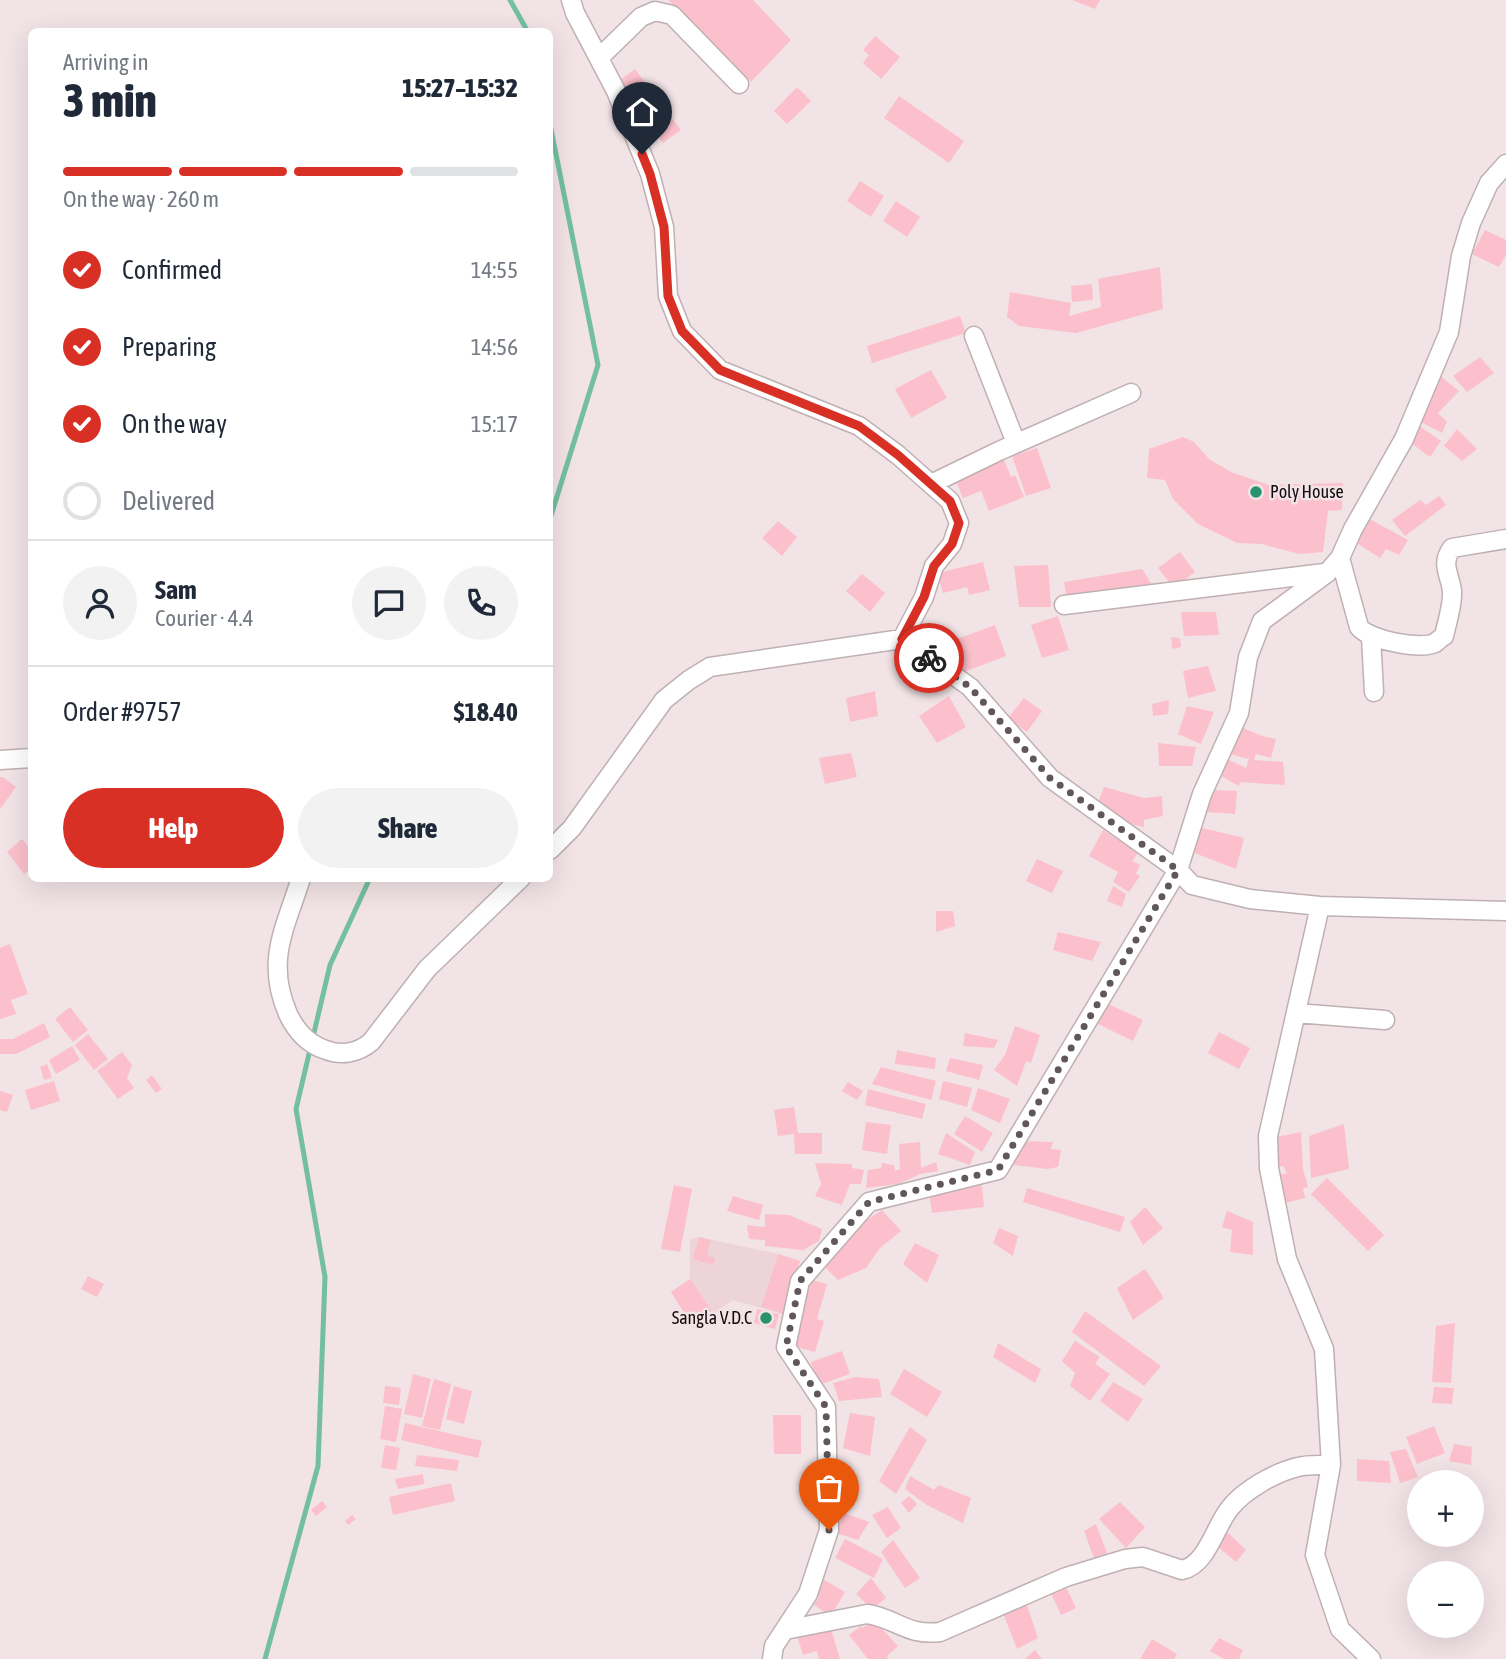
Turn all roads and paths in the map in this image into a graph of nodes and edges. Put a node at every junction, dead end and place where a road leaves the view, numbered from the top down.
1 (571, 0) edge
2 (599, 58) junction
3 (738, 84) dead end
4 (1506, 164) edge
5 (974, 336) dead end
6 (1131, 393) dead end
7 (1016, 443) junction
8 (931, 484) junction
9 (1506, 539) edge
10 (1340, 558) junction
11 (1327, 573) junction
12 (1064, 605) dead end
13 (1371, 637) junction
14 (902, 639) junction
15 (1374, 692) dead end
16 (28, 758) edge
17 (0, 760) edge
18 (553, 847) edge
19 (1178, 870) junction
20 (300, 882) edge
21 (517, 882) edge
22 (1320, 906) junction
23 (1506, 911) edge
24 (1296, 1013) junction
25 (1385, 1020) dead end
26 (1331, 1465) junction
27 (785, 1630) junction
28 (772, 1659) edge
29 (1371, 1659) edge

1 - 2 street
2 - 3 street
2 - 8 street
4 - 10 street
5 - 7 street
6 - 7 street
7 - 8 street
8 - 14 street
9 - 13 street
10 - 11 street
10 - 13 street
11 - 12 street
11 - 19 street
13 - 15 street
14 - 18 street
14 - 19 street
16 - 17 street
19 - 22 street
19 - 27 street
20 - 21 street
22 - 23 street
22 - 24 street
24 - 25 street
24 - 26 street
26 - 27 street
26 - 29 street
27 - 28 street

